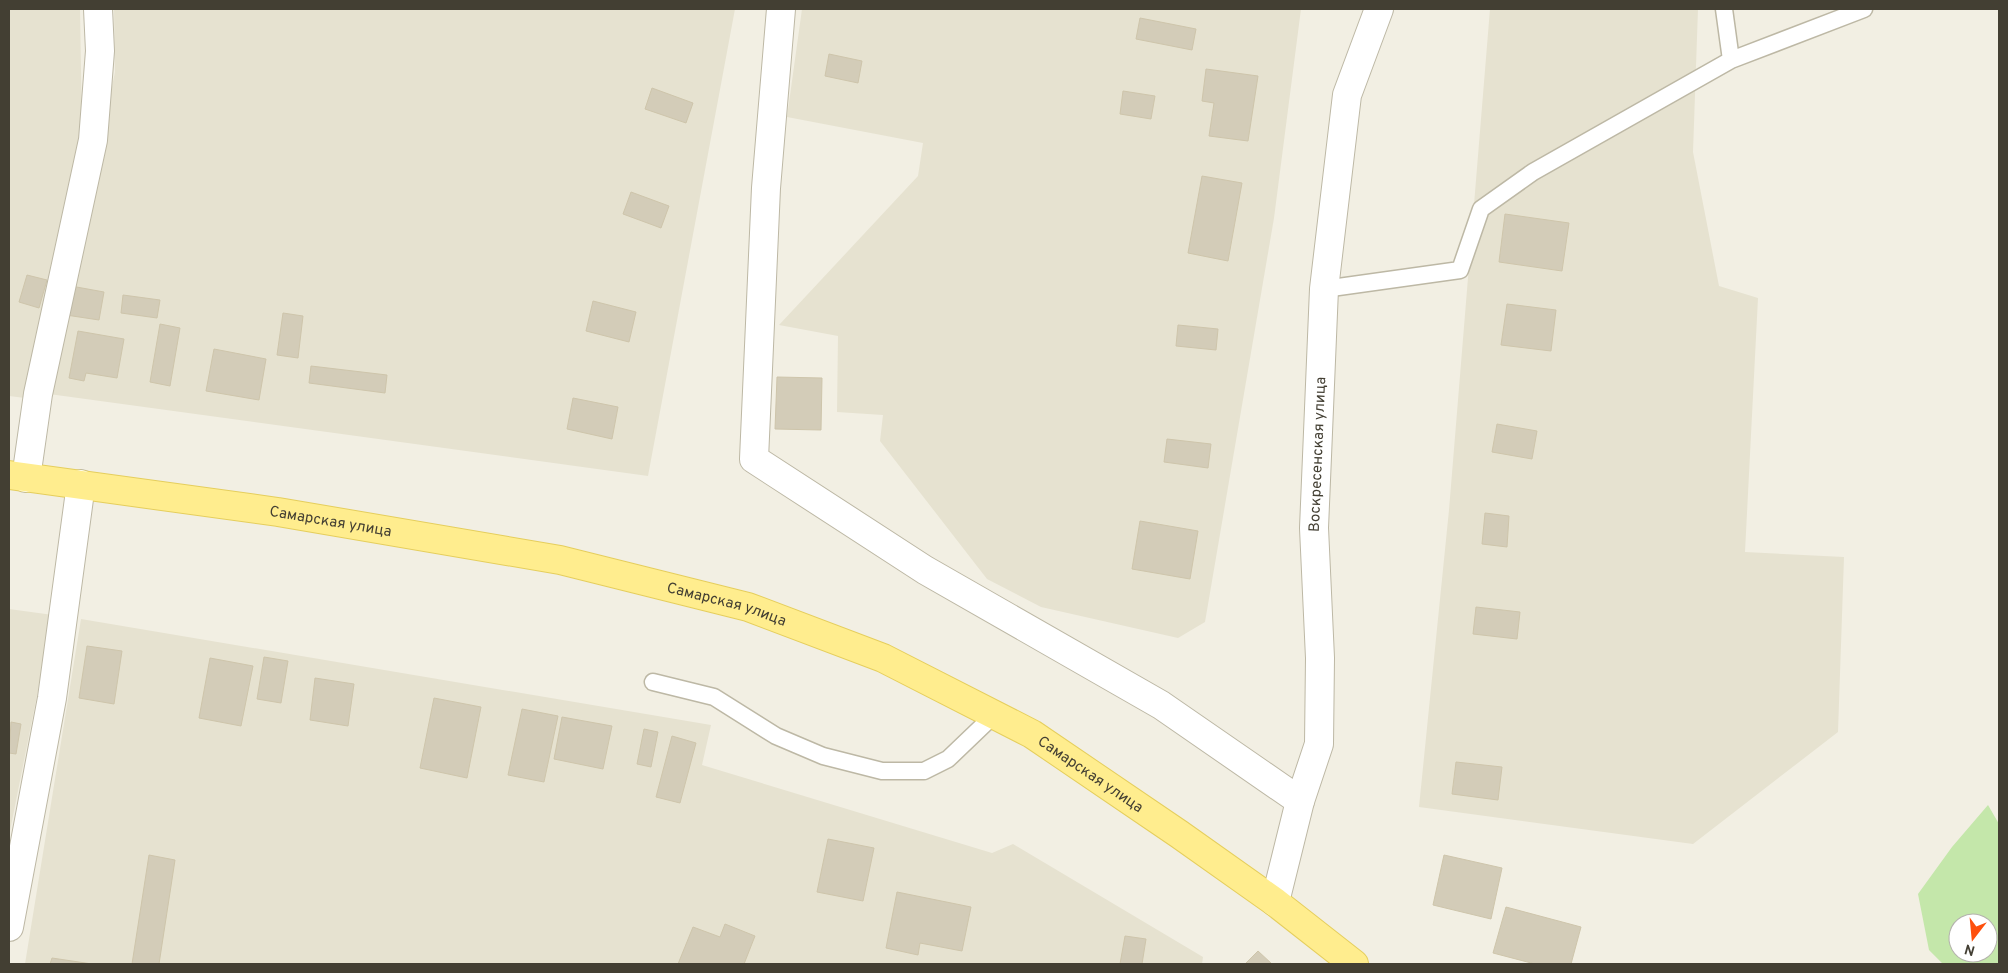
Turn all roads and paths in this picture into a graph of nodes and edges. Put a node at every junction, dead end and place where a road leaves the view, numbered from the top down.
1 (98, 9) edge
2 (780, 9) edge
3 (1379, 9) edge
4 (1724, 9) edge
5 (1864, 9) edge
6 (1732, 60) junction
7 (1324, 289) junction
8 (18, 477) edge
9 (81, 484) junction
10 (653, 682) dead end
11 (994, 715) junction
12 (1300, 801) junction
13 (1275, 902) junction
14 (9, 927) edge
15 (1354, 964) edge

1 - 8 street
2 - 12 street
3 - 7 street, Воскресенская улица
4 - 6 lane
5 - 6 lane
6 - 7 lane
7 - 12 street, Воскресенская улица
8 - 9 main road, Самарская улица
9 - 11 main road, Самарская улица
9 - 14 street
10 - 11 lane
11 - 13 main road, Самарская улица
12 - 13 street, Воскресенская улица
13 - 15 main road, Самарская улица

